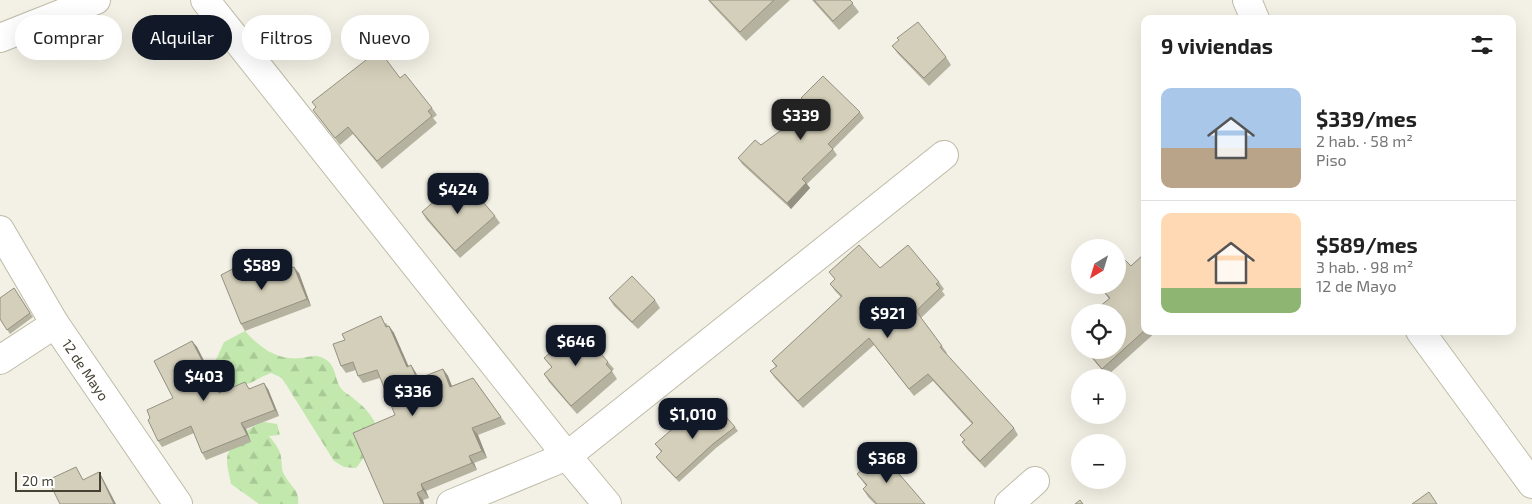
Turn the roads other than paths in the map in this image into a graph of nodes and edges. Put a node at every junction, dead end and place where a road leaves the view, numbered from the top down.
1 (96, 0) edge
2 (206, 0) edge
3 (1246, 0) edge
4 (1253, 15) edge
5 (0, 38) edge
6 (944, 155) dead end
7 (0, 230) edge
8 (55, 324) junction
9 (1423, 335) edge
10 (0, 360) edge
11 (567, 456) junction
12 (1035, 481) dead end
13 (1532, 484) edge
14 (178, 504) edge
15 (451, 504) edge
16 (607, 504) edge
17 (1009, 504) edge

1 - 5 street
2 - 11 street
3 - 4 street
6 - 11 street
7 - 8 street, 12 de Mayo
8 - 10 street
8 - 14 street, 12 de Mayo
9 - 13 street
11 - 15 street
11 - 16 street
12 - 17 street

